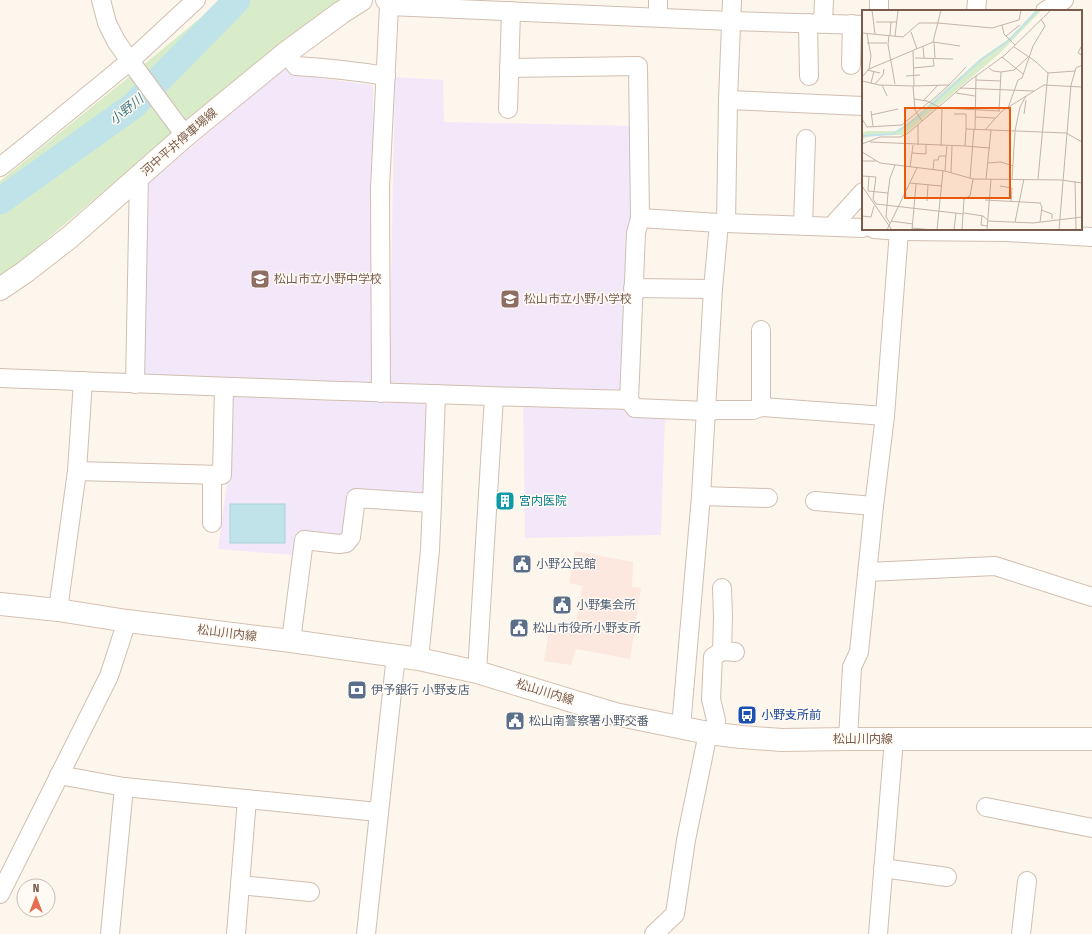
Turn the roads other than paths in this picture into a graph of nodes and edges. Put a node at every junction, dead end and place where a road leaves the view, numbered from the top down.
1 (101, 0) edge
2 (196, 0) edge
3 (359, 0) edge
4 (732, 0) edge
5 (824, 0) edge
6 (977, 0) edge
7 (1064, 0) edge
8 (387, 3) edge
9 (555, 6) edge
10 (658, 9) edge
11 (976, 10) edge
12 (1047, 10) edge
13 (511, 11) junction
14 (731, 21) junction
15 (816, 23) junction
16 (858, 25) edge
17 (286, 52) junction
18 (132, 64) junction
19 (851, 65) dead end
20 (509, 68) junction
21 (386, 76) junction
22 (809, 76) dead end
23 (728, 100) junction
24 (862, 106) edge
25 (508, 109) dead end
26 (182, 130) junction
27 (806, 139) dead end
28 (0, 167) edge
29 (139, 176) junction
30 (862, 193) edge
31 (640, 218) junction
32 (722, 223) junction
33 (803, 225) junction
34 (832, 226) junction
35 (862, 228) edge
36 (886, 230) edge
37 (899, 231) junction
38 (1006, 231) edge
39 (1092, 237) edge
40 (633, 288) junction
41 (0, 289) edge
42 (713, 290) junction
43 (761, 330) dead end
44 (0, 378) edge
45 (83, 381) junction
46 (135, 384) junction
47 (224, 387) junction
48 (381, 392) junction
49 (436, 394) junction
50 (494, 397) junction
51 (629, 400) junction
52 (761, 407) junction
53 (706, 411) junction
54 (885, 416) junction
55 (76, 471) junction
56 (212, 476) junction
57 (701, 496) junction
58 (768, 498) dead end
59 (815, 501) dead end
60 (432, 503) junction
61 (874, 506) junction
62 (212, 523) dead end
63 (868, 572) junction
64 (722, 588) dead end
65 (1092, 597) edge
66 (0, 604) edge
67 (58, 610) junction
68 (127, 621) junction
69 (291, 641) junction
70 (396, 655) junction
71 (419, 659) junction
72 (477, 672) junction
73 (681, 728) junction
74 (712, 733) junction
75 (848, 739) junction
76 (894, 739) junction
77 (1092, 740) edge
78 (59, 775) junction
79 (124, 787) junction
80 (247, 799) junction
81 (986, 807) dead end
82 (378, 812) junction
83 (1092, 828) edge
84 (883, 868) junction
85 (946, 877) dead end
86 (1027, 881) dead end
87 (240, 885) junction
88 (310, 892) dead end
89 (0, 894) edge
90 (110, 934) edge
91 (236, 934) edge
92 (366, 934) edge
93 (654, 934) edge
94 (878, 934) edge
95 (1021, 934) edge

1 - 18 street
2 - 18 street
3 - 17 main road, 河中平井停車場線
4 - 14 street
5 - 15 street
6 - 11 street
7 - 12 street
8 - 13 street
8 - 21 street
9 - 10 street
9 - 13 street
10 - 14 street
13 - 20 street
14 - 15 street
14 - 23 street
15 - 16 street
15 - 22 street
16 - 19 street
17 - 21 street
17 - 26 main road, 河中平井停車場線
18 - 26 street
18 - 28 street
20 - 25 street
20 - 31 street
21 - 48 street
23 - 24 street
23 - 32 street
26 - 29 main road, 河中平井停車場線
27 - 33 street
29 - 41 main road, 河中平井停車場線
29 - 46 street
30 - 34 street
31 - 32 street
31 - 40 street
32 - 33 street
32 - 42 street
33 - 34 street
34 - 35 street
36 - 37 street
37 - 38 street
37 - 54 street
38 - 39 street
40 - 42 street
40 - 51 street
42 - 53 street
43 - 52 street
44 - 45 street
45 - 46 street
45 - 55 street
46 - 47 street
47 - 48 street
47 - 56 street
48 - 49 street
49 - 50 street
49 - 60 street
50 - 51 street
50 - 72 street
51 - 53 street
52 - 53 street
52 - 54 street
53 - 57 street
54 - 61 street
55 - 56 street
55 - 67 street
56 - 62 street
57 - 58 street
57 - 73 street
59 - 61 street
60 - 69 street
60 - 71 street
61 - 63 street
63 - 65 street
63 - 75 street
64 - 74 street
66 - 67 main road, 松山川内線
67 - 68 main road, 松山川内線
68 - 69 main road, 松山川内線
68 - 78 street
69 - 70 main road, 松山川内線
70 - 71 main road, 松山川内線
70 - 82 street
71 - 72 main road, 松山川内線
72 - 73 main road, 松山川内線
73 - 74 main road, 松山川内線
74 - 75 main road, 松山川内線
74 - 93 street
75 - 76 main road, 松山川内線
76 - 77 main road, 松山川内線
76 - 84 street
78 - 79 street
78 - 89 street
79 - 80 street
79 - 90 street
80 - 82 street
80 - 87 street
81 - 83 street
82 - 92 street
84 - 85 street
84 - 94 street
86 - 95 street
87 - 88 street
87 - 91 street

